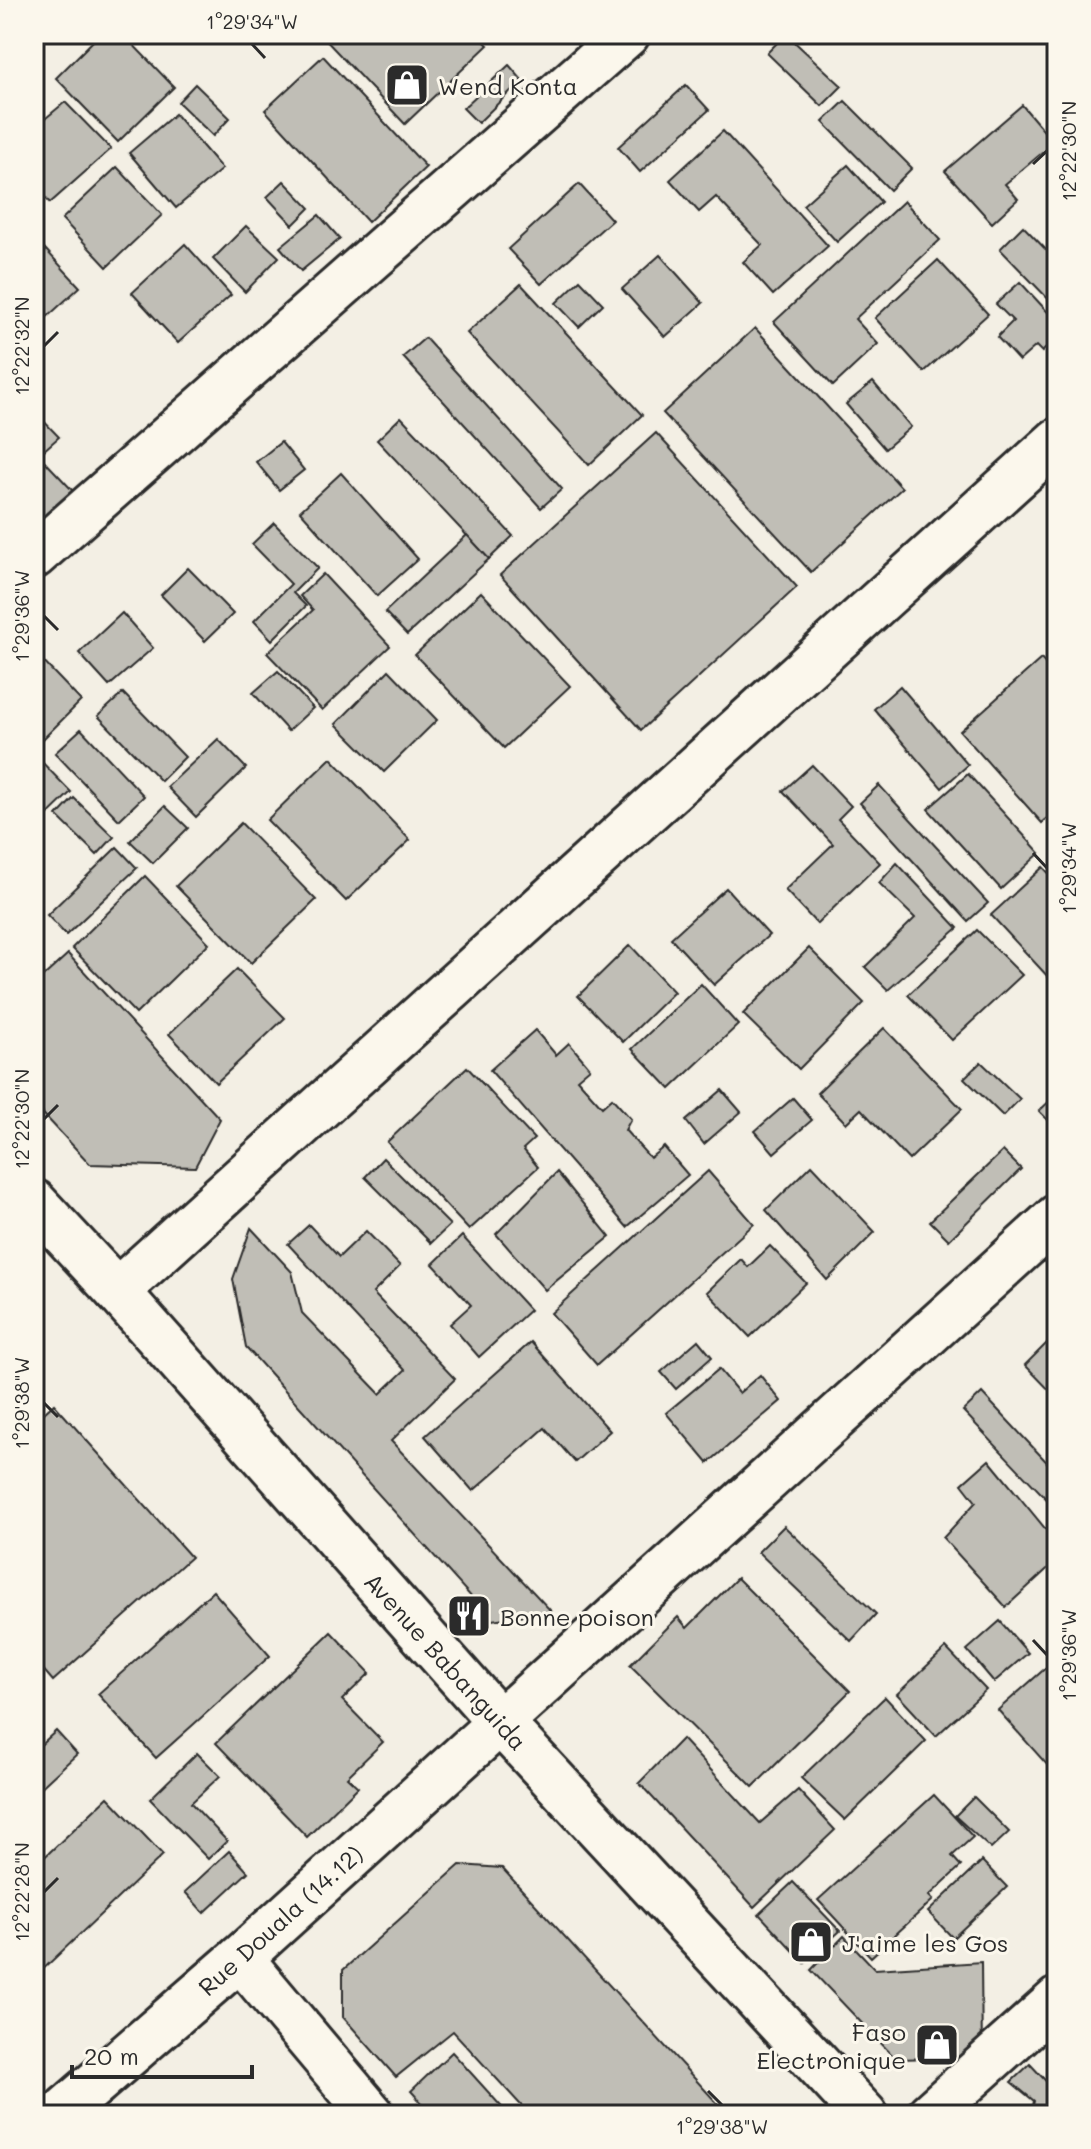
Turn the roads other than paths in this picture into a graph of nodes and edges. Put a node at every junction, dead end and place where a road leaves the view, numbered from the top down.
1 (627, 34) edge
2 (1057, 441) edge
3 (34, 556) edge
4 (34, 1202) edge
5 (1057, 1217) edge
6 (117, 1291) junction
7 (499, 1721) junction
8 (240, 1958) junction
9 (1057, 2000) edge
10 (59, 2115) edge
11 (372, 2115) edge
12 (865, 2115) edge
13 (929, 2115) edge

1 - 3 street
2 - 6 street
4 - 6 street, Avenue Babanguida
5 - 7 street, Rue Douala (14.12)
6 - 7 street, Avenue Babanguida
7 - 8 street, Rue Douala (14.12)
7 - 12 street, Avenue Babanguida
8 - 10 street, Rue Douala (14.12)
8 - 11 street
9 - 13 street

